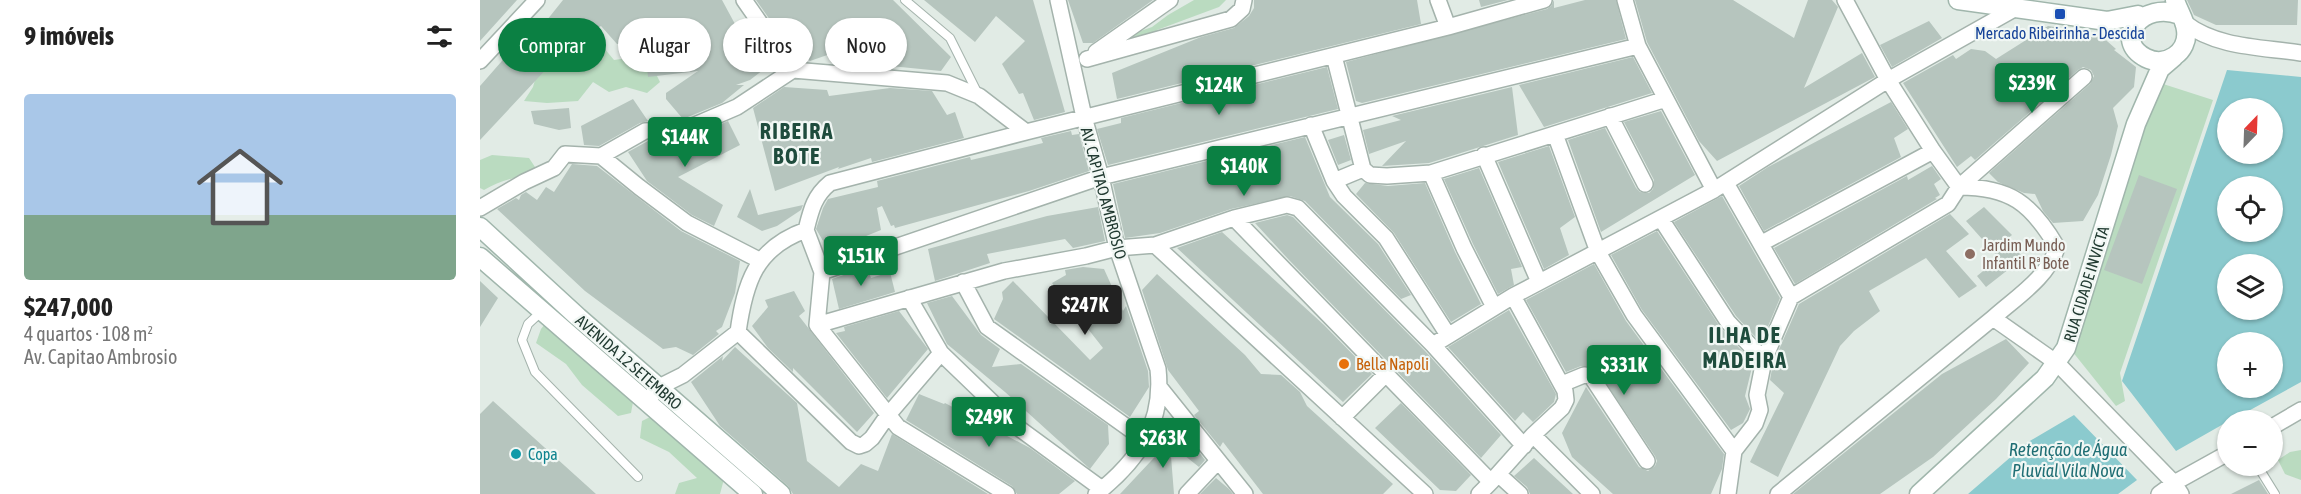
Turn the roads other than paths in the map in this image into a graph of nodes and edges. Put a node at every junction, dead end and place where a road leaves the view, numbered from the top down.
1 (537, 0) edge
2 (744, 0) edge
3 (905, 0) edge
4 (1058, 0) edge
5 (1170, 0) edge
6 (1244, 0) edge
7 (1438, 0) edge
8 (1544, 0) edge
9 (1625, 0) edge
10 (1845, 0) edge
11 (1958, 0) edge
12 (2016, 8) junction
13 (2144, 8) edge
14 (2180, 13) edge
15 (2060, 14) junction
16 (757, 18) edge
17 (1448, 27) junction
18 (2222, 42) junction
19 (1638, 46) junction
20 (2136, 47) junction
21 (2301, 53) edge
22 (2178, 54) junction
23 (1334, 56) junction
24 (1087, 58) junction
25 (480, 61) edge
26 (1072, 66) junction
27 (790, 72) edge
28 (813, 72) edge
29 (2084, 77) dead end
30 (1888, 80) junction
31 (979, 96) junction
32 (1666, 99) junction
33 (1350, 116) junction
34 (1610, 116) junction
35 (1084, 117) junction
36 (2136, 124) junction
37 (1311, 125) junction
38 (1026, 132) junction
39 (1555, 134) junction
40 (1933, 151) junction
41 (1484, 155) junction
42 (601, 156) junction
43 (1363, 169) junction
44 (1431, 173) junction
45 (1101, 177) junction
46 (1334, 181) junction
47 (1645, 184) dead end
48 (1720, 187) junction
49 (1959, 187) junction
50 (480, 208) edge
51 (1234, 218) junction
52 (1661, 219) junction
53 (480, 227) edge
54 (806, 230) junction
55 (1762, 243) junction
56 (1155, 245) junction
57 (1117, 248) junction
58 (1598, 252) junction
59 (480, 257) edge
60 (761, 261) junction
61 (822, 272) junction
62 (963, 282) junction
63 (1539, 282) junction
64 (1513, 296) junction
65 (1791, 297) junction
66 (909, 298) junction
67 (1494, 307) junction
68 (542, 311) junction
69 (1993, 318) junction
70 (817, 325) junction
71 (738, 332) junction
72 (1448, 336) junction
73 (1433, 345) junction
74 (941, 353) junction
75 (1764, 360) junction
76 (2057, 363) junction
77 (1386, 374) junction
78 (1562, 384) junction
79 (659, 387) junction
80 (1160, 388) junction
81 (647, 402) junction
82 (2301, 411) edge
83 (888, 415) junction
84 (1342, 418) junction
85 (2283, 421) edge
86 (1145, 440) junction
87 (1528, 441) junction
88 (1734, 451) junction
89 (1218, 461) junction
90 (1647, 461) dead end
91 (2217, 461) edge
92 (751, 468) junction
93 (2264, 476) edge
94 (638, 477) dead end
95 (1495, 478) junction
96 (2178, 489) edge
97 (745, 491) edge
98 (1099, 492) edge
99 (781, 494) edge
100 (1007, 494) edge
101 (1187, 494) edge
102 (1245, 494) edge
103 (1425, 494) edge
104 (1479, 494) edge
105 (1520, 494) edge
106 (1592, 494) edge
107 (1728, 494) edge
108 (1778, 494) edge
109 (1919, 494) edge
110 (2159, 494) edge
111 (2275, 494) edge

1 - 25 street
2 - 16 street
3 - 31 lane
4 - 26 street, AV. CAPITAO AMBROSIO
5 - 24 street
6 - 24 street
7 - 17 street
8 - 17 street
9 - 19 street
10 - 30 street
11 - 12 main road
12 - 15 main road
12 - 30 street
13 - 14 main road
13 - 15 main road
13 - 20 main road
14 - 18 street
14 - 22 main road
15 - 20 main road
17 - 23 street
18 - 21 street
18 - 22 street
19 - 32 street
19 - 33 street
20 - 22 main road
20 - 36 main road, RUA CIDADE INVICTA
22 - 36 main road, RUA CIDADE INVICTA
23 - 33 street
23 - 35 street
24 - 26 street
26 - 35 street, AV. CAPITAO AMBROSIO
27 - 42 street
28 - 31 street
29 - 49 street
30 - 40 street
30 - 48 street
31 - 38 street
32 - 34 street
32 - 48 street
33 - 37 street
33 - 43 street
34 - 39 street
34 - 47 street
35 - 38 street
35 - 45 street, AV. CAPITAO AMBROSIO
36 - 76 main road, RUA CIDADE INVICTA
37 - 45 street
37 - 46 street
38 - 54 street
39 - 41 street
39 - 58 street
40 - 49 street
40 - 55 street
41 - 44 street
41 - 63 street
42 - 50 street
42 - 60 street
43 - 44 street
43 - 46 street
44 - 67 street
45 - 57 street, AV. CAPITAO AMBROSIO
45 - 61 street
46 - 72 street
48 - 52 street
48 - 55 street
49 - 65 street
49 - 69 street
51 - 56 street
51 - 73 street
51 - 77 street
52 - 58 street
52 - 75 street
53 - 79 main road, AVENIDA 12 SETEMBRO
54 - 60 street
54 - 61 street
55 - 65 street
56 - 57 street
56 - 84 street
57 - 62 street
57 - 80 street, AV. CAPITAO AMBROSIO
58 - 63 street
58 - 88 street
59 - 68 main road, AVENIDA 12 SETEMBRO
60 - 71 street
61 - 70 street
62 - 66 street
62 - 86 street
63 - 64 street
64 - 67 street
64 - 78 street
65 - 75 street
66 - 70 street
66 - 74 street
67 - 72 street
68 - 81 main road, AVENIDA 12 SETEMBRO
68 - 94 lane
69 - 76 street
69 - 108 street
70 - 83 street
71 - 79 street
71 - 83 street
72 - 73 street
73 - 87 street
74 - 83 street
74 - 98 street
75 - 88 street
76 - 96 street
76 - 109 main road, RUA CIDADE INVICTA
77 - 84 street
77 - 95 street
78 - 87 street
78 - 90 street
79 - 81 street
79 - 92 main road, AVENIDA 12 SETEMBRO
80 - 86 street, AV. CAPITAO AMBROSIO
80 - 89 street
81 - 97 main road, AVENIDA 12 SETEMBRO
82 - 85 street
83 - 100 street
84 - 103 street
86 - 98 street, AV. CAPITAO AMBROSIO
87 - 95 street
87 - 106 street
88 - 107 street
89 - 101 street
89 - 102 street
91 - 96 street
92 - 97 street
92 - 99 main road, AVENIDA 12 SETEMBRO
93 - 111 lane
95 - 104 street
95 - 105 street
96 - 110 street

